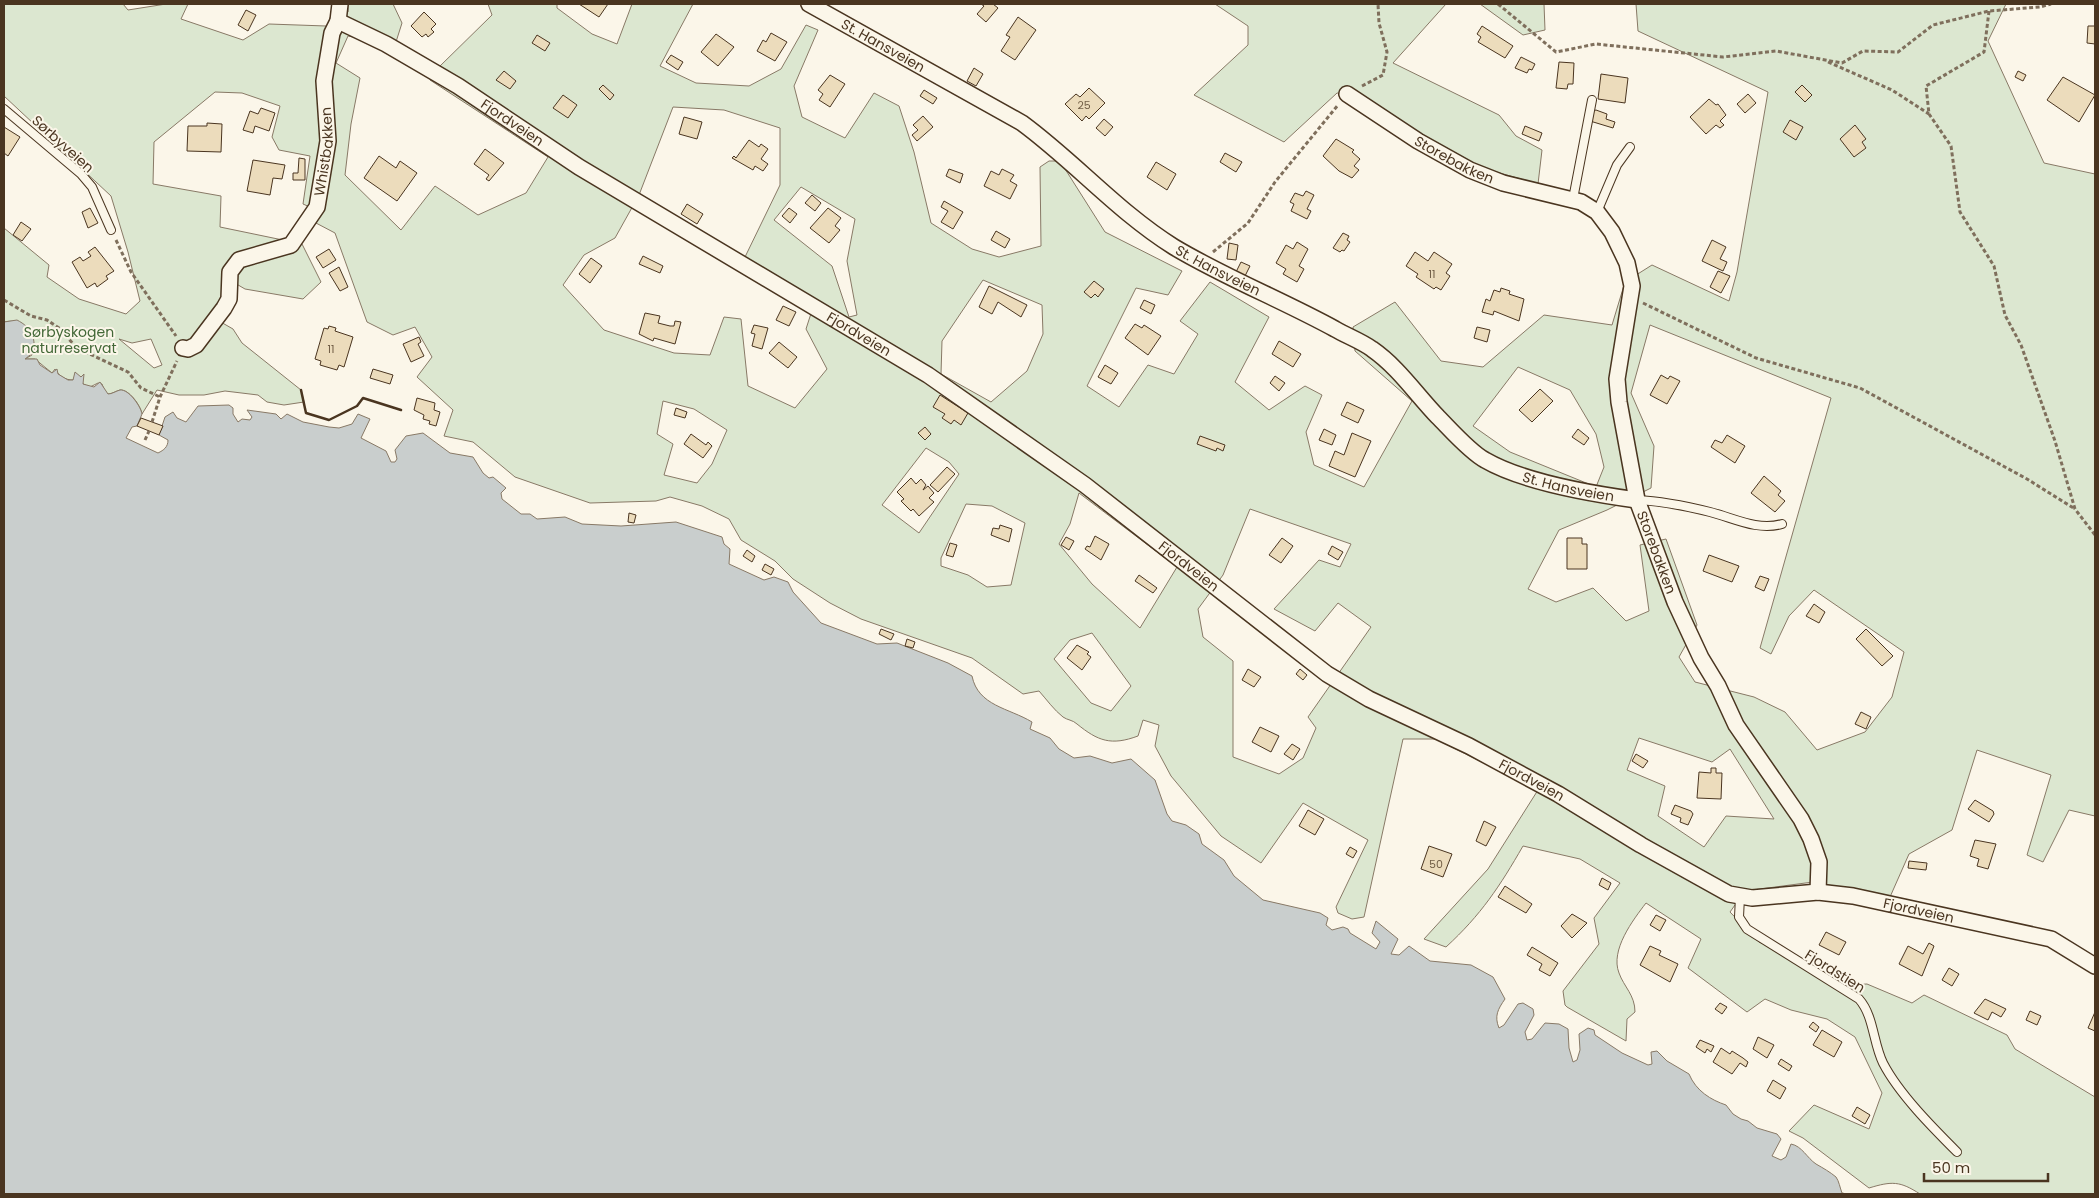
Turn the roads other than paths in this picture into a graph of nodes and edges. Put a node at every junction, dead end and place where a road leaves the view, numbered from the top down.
1 (340, 4) edge
2 (809, 4) edge
3 (338, 21) junction
4 (1347, 94) road end
5 (1592, 100) dead end
6 (4, 109) edge
7 (1630, 148) dead end
8 (1573, 200) junction
9 (1597, 212) junction
10 (111, 230) road end
11 (183, 348) road end
12 (1637, 500) junction
13 (1782, 524) dead end
14 (1818, 892) junction
15 (1740, 897) junction
16 (2095, 966) edge
17 (1957, 1152) dead end

1 - 3 street, Whistbakken
2 - 12 street, St. Hansveien
3 - 11 street, Whistbakken
3 - 15 street, Fjordveien
4 - 8 street, Storebakken
5 - 8 lane
6 - 10 lane, Sørbyveien
7 - 9 lane
8 - 9 street, Storebakken
9 - 12 street, Storebakken
12 - 13 lane
12 - 14 street, Storebakken
14 - 15 street, Fjordveien
14 - 16 street, Fjordveien
15 - 17 lane, Fjordstien

